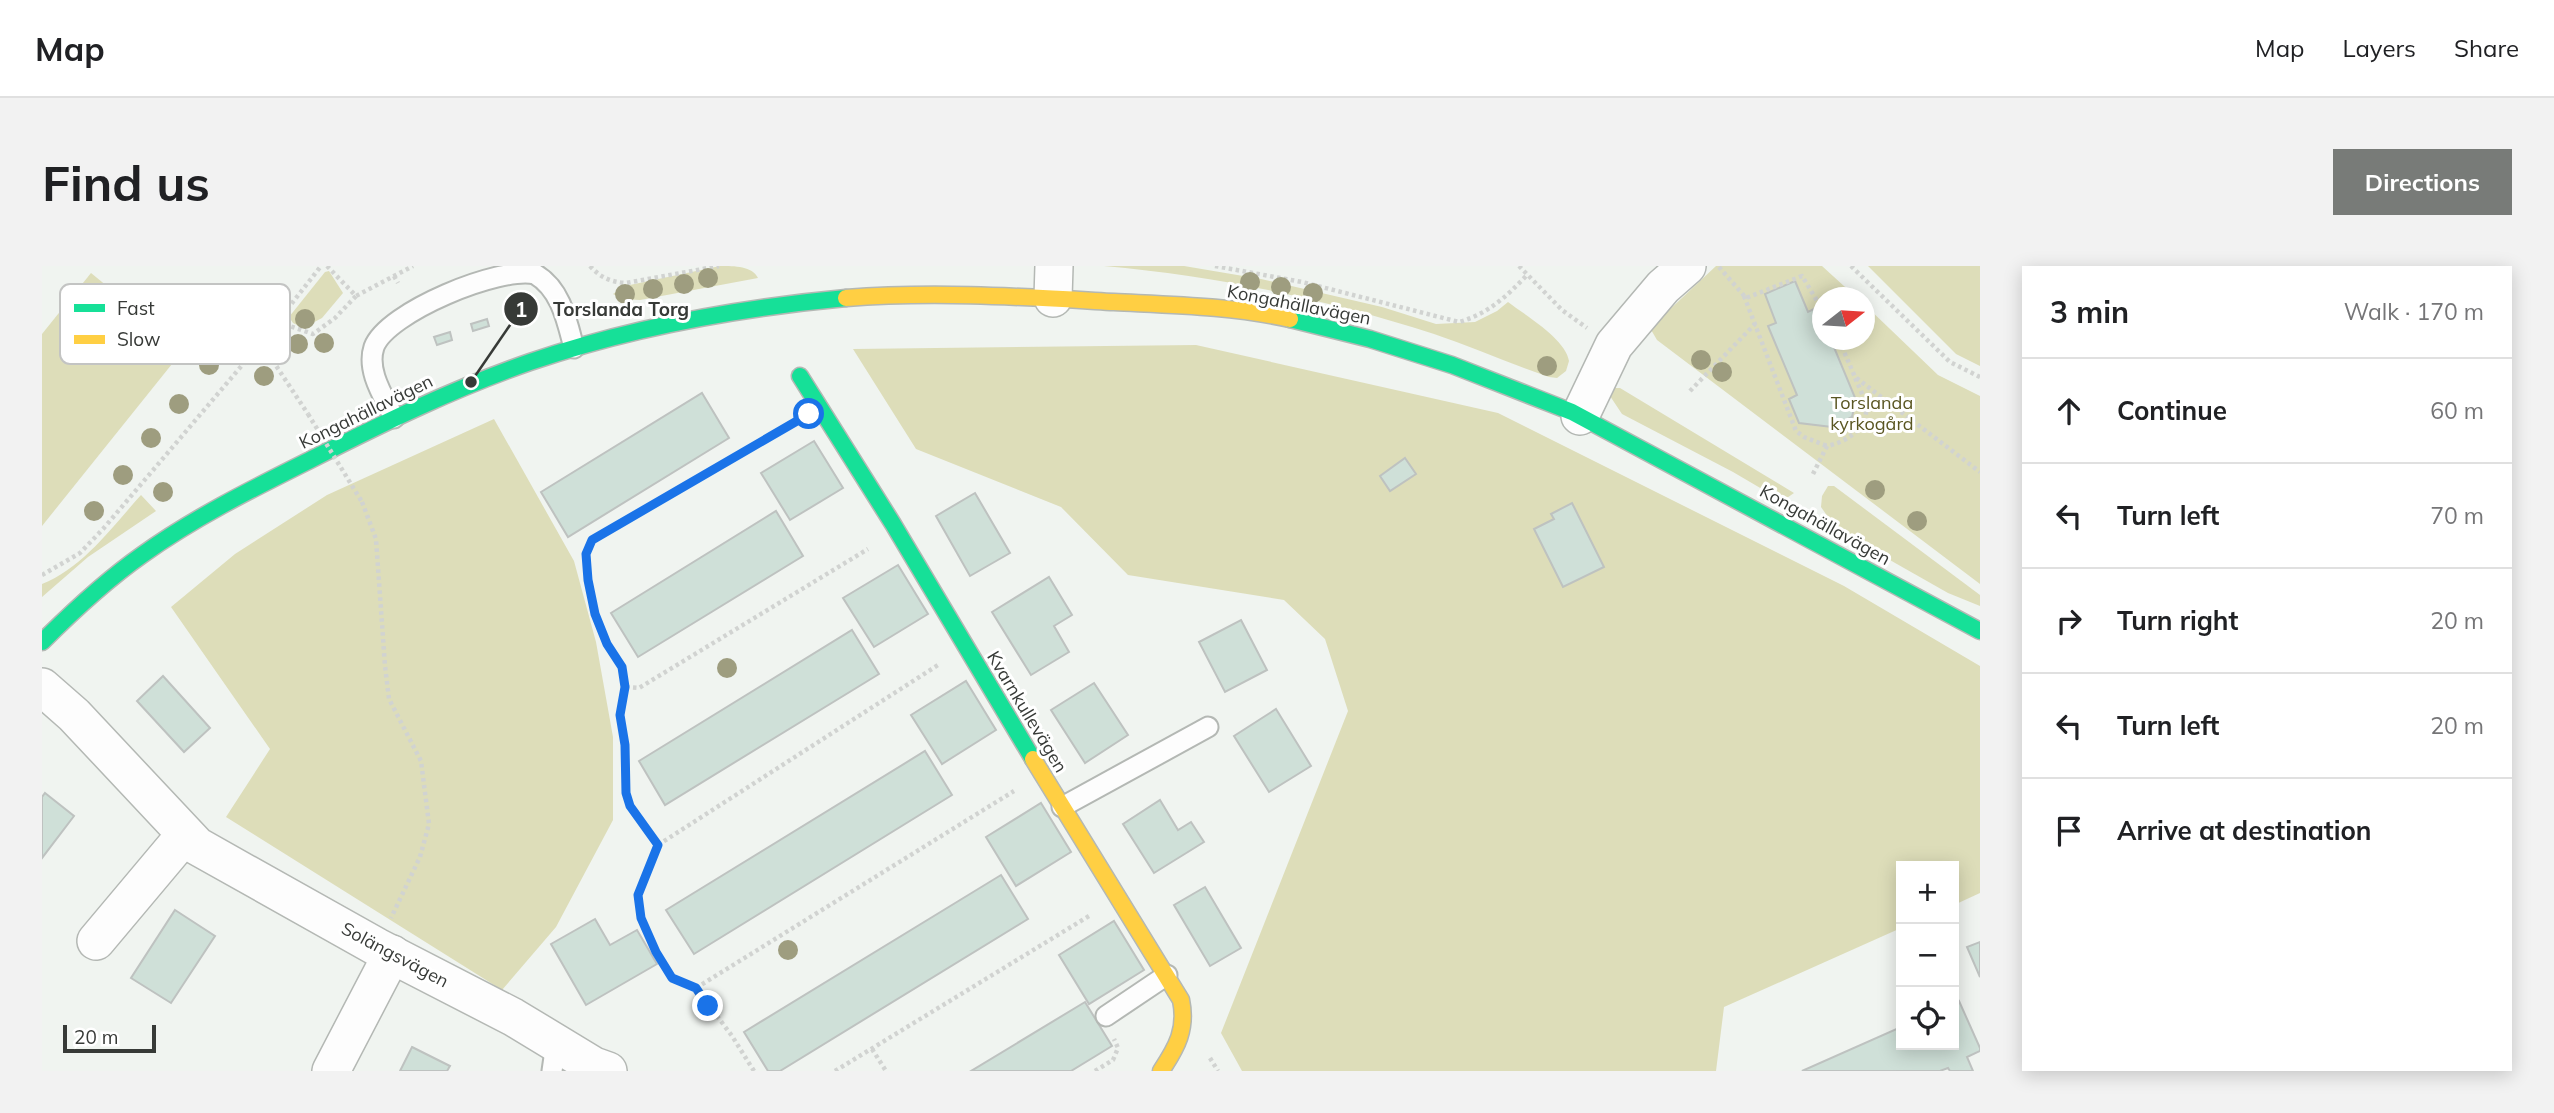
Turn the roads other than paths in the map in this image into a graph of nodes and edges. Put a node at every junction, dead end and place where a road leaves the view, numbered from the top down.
1 (1687, 266) edge
2 (1054, 282) edge
3 (574, 348) junction
4 (800, 376) dead end
5 (1580, 416) junction
6 (394, 418) junction
7 (1980, 631) edge
8 (42, 642) edge
9 (42, 687) edge
10 (1208, 727) dead end
11 (1062, 807) junction
12 (185, 835) junction
13 (96, 941) dead end
14 (384, 950) junction
15 (1167, 975) junction
16 (1106, 1016) road end
17 (554, 1057) edge
18 (331, 1071) edge
19 (608, 1071) edge
20 (1161, 1071) edge

1 - 5 street
2 - 3 street, Kongahällavägen
2 - 5 street, Kongahällavägen
3 - 6 street, Kongahällavägen
3 - 6 lane
4 - 11 street, Kvarnkullevägen
5 - 7 street, Kongahällavägen
6 - 8 street, Kongahällavägen
9 - 12 street, Solängsvägen
10 - 11 lane
11 - 15 street, Kvarnkullevägen
12 - 13 street
12 - 14 street, Solängsvägen
14 - 17 street, Solängsvägen
14 - 18 street
15 - 16 lane
15 - 20 street, Kvarnkullevägen
17 - 19 street, Solängsvägen

